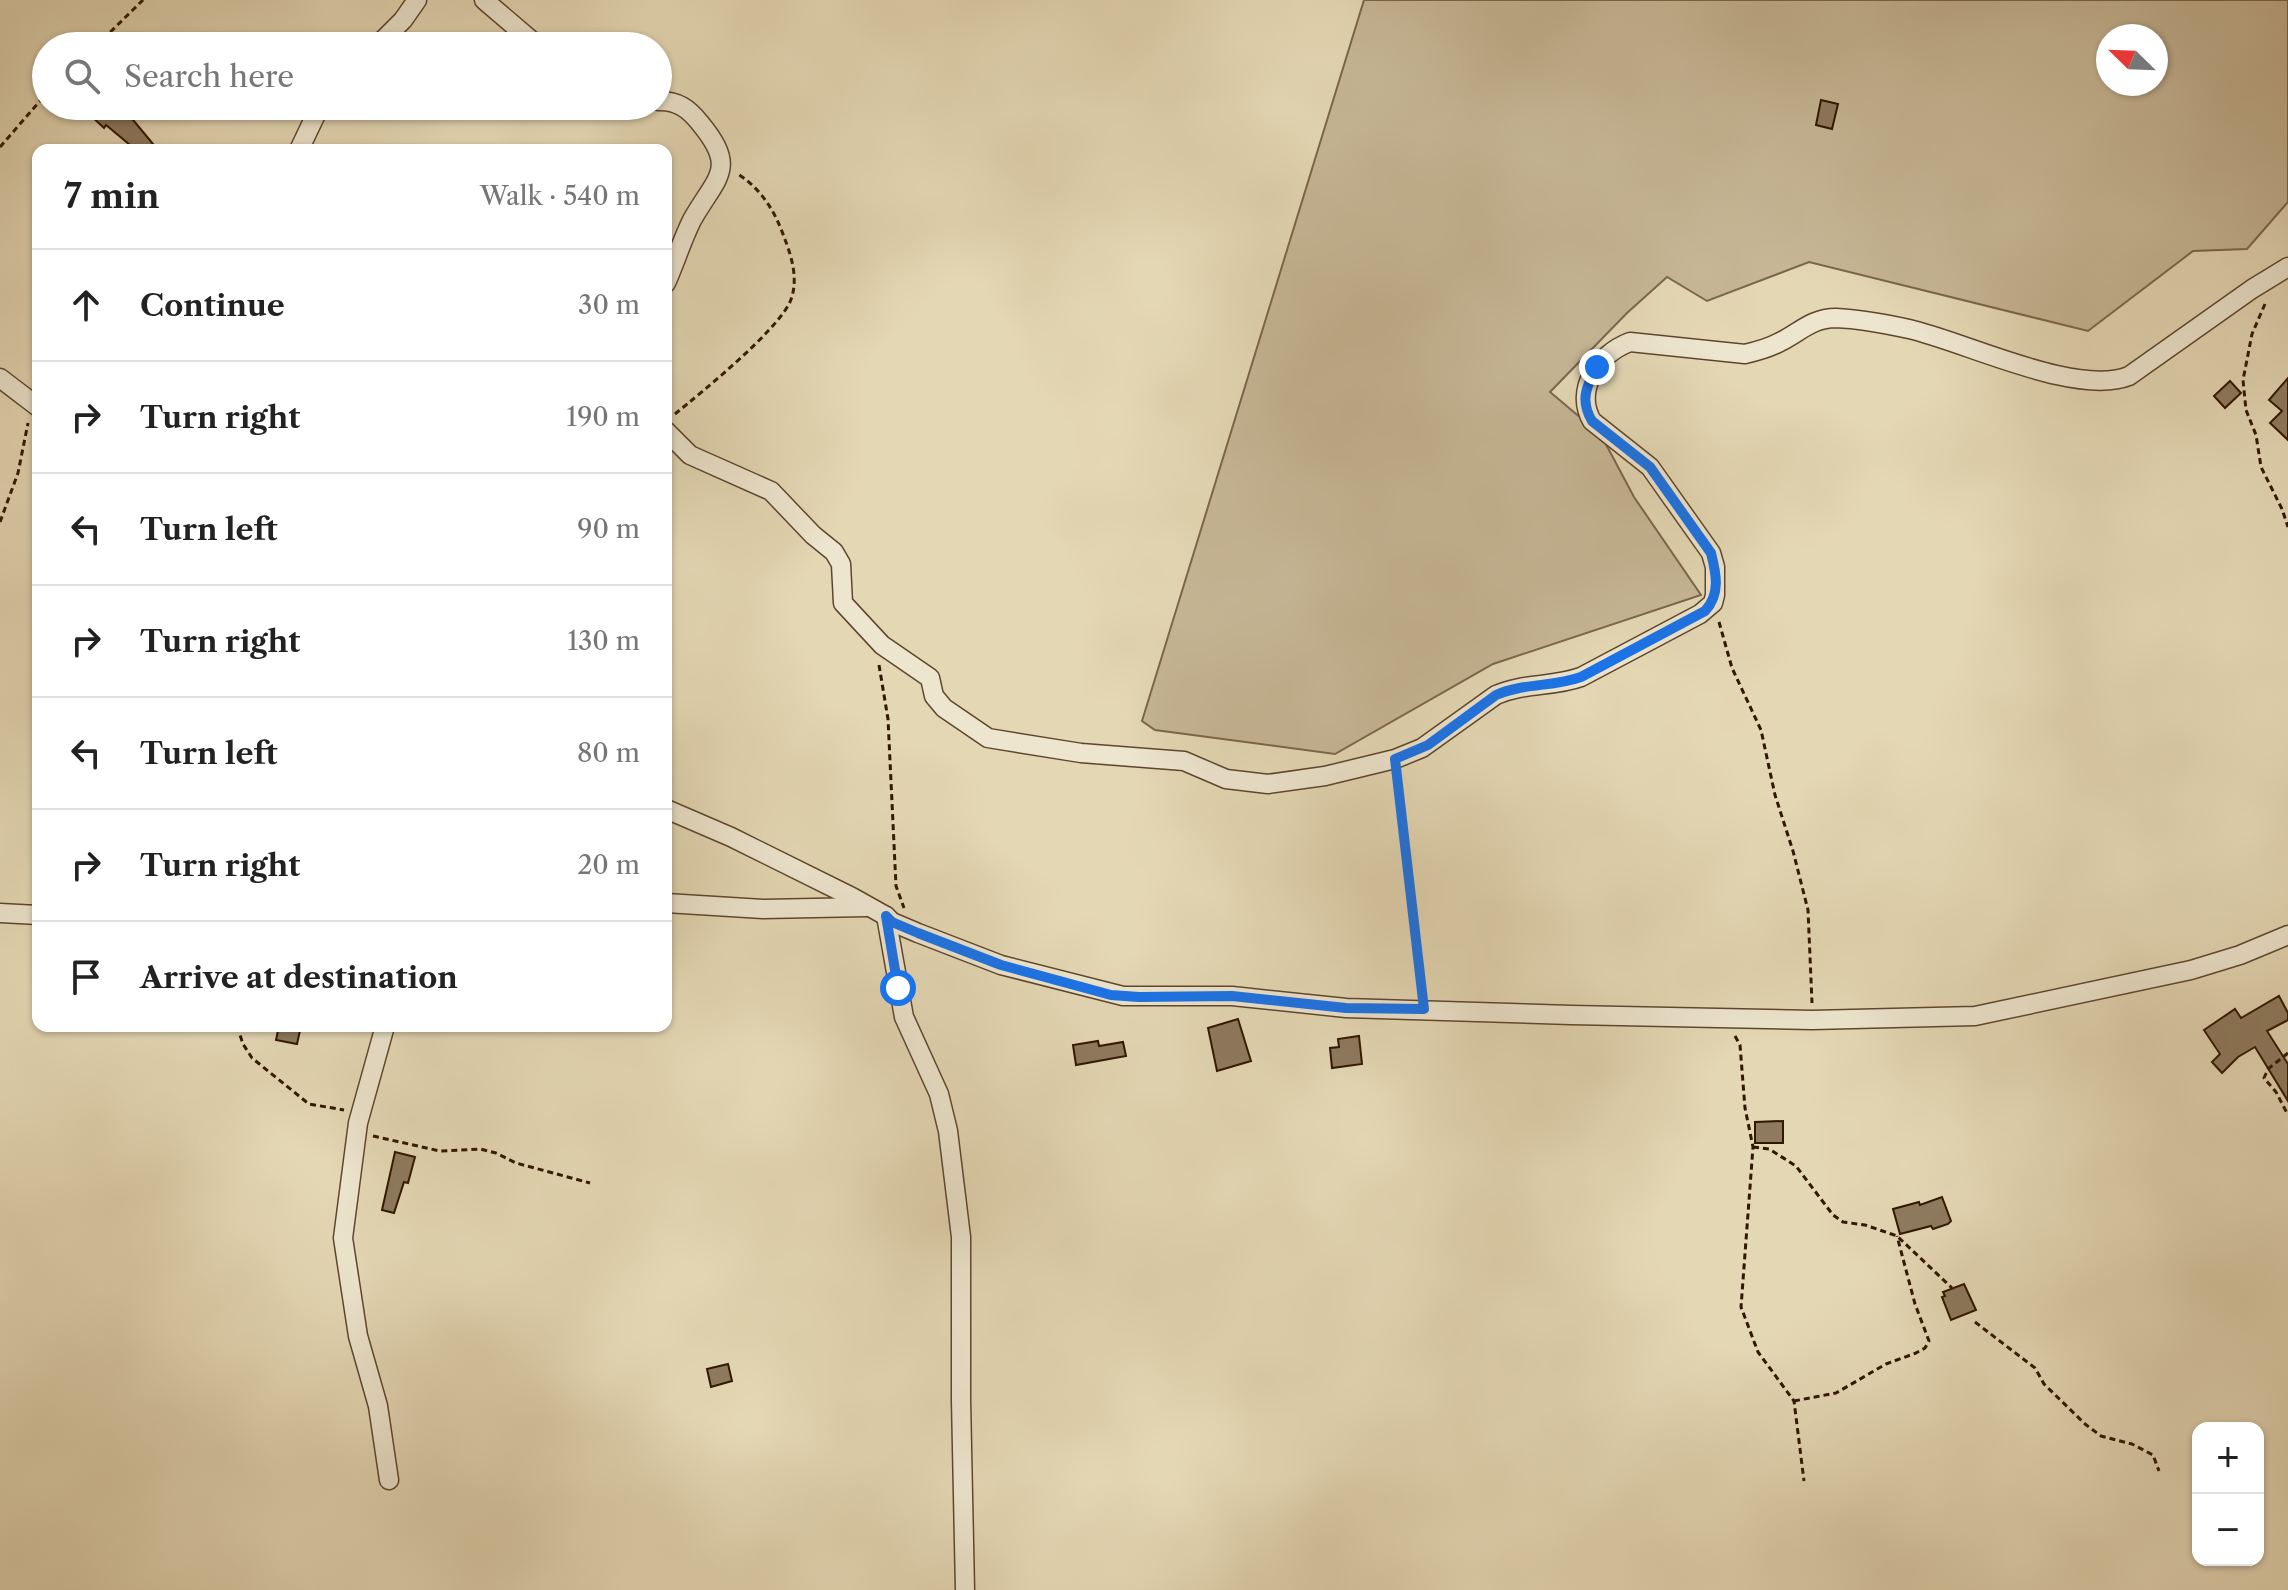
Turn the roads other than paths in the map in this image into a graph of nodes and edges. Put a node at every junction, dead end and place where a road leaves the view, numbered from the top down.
1 (417, 0) edge
2 (484, 0) edge
3 (391, 32) edge
4 (522, 32) edge
5 (672, 104) edge
6 (313, 120) edge
7 (302, 144) edge
8 (672, 269) edge
9 (2284, 269) edge
10 (0, 378) edge
11 (32, 402) edge
12 (672, 437) edge
13 (672, 812) edge
14 (672, 903) edge
15 (869, 907) junction
16 (0, 913) edge
17 (32, 915) edge
18 (886, 916) junction
19 (2288, 935) edge
20 (383, 1032) edge
21 (389, 1480) dead end
22 (965, 1590) edge

1 - 3 street
2 - 4 street
5 - 8 street
6 - 7 street
9 - 12 street
10 - 11 street
13 - 15 street
14 - 15 street
15 - 18 street
16 - 17 street
18 - 19 street
18 - 22 street
20 - 21 street

